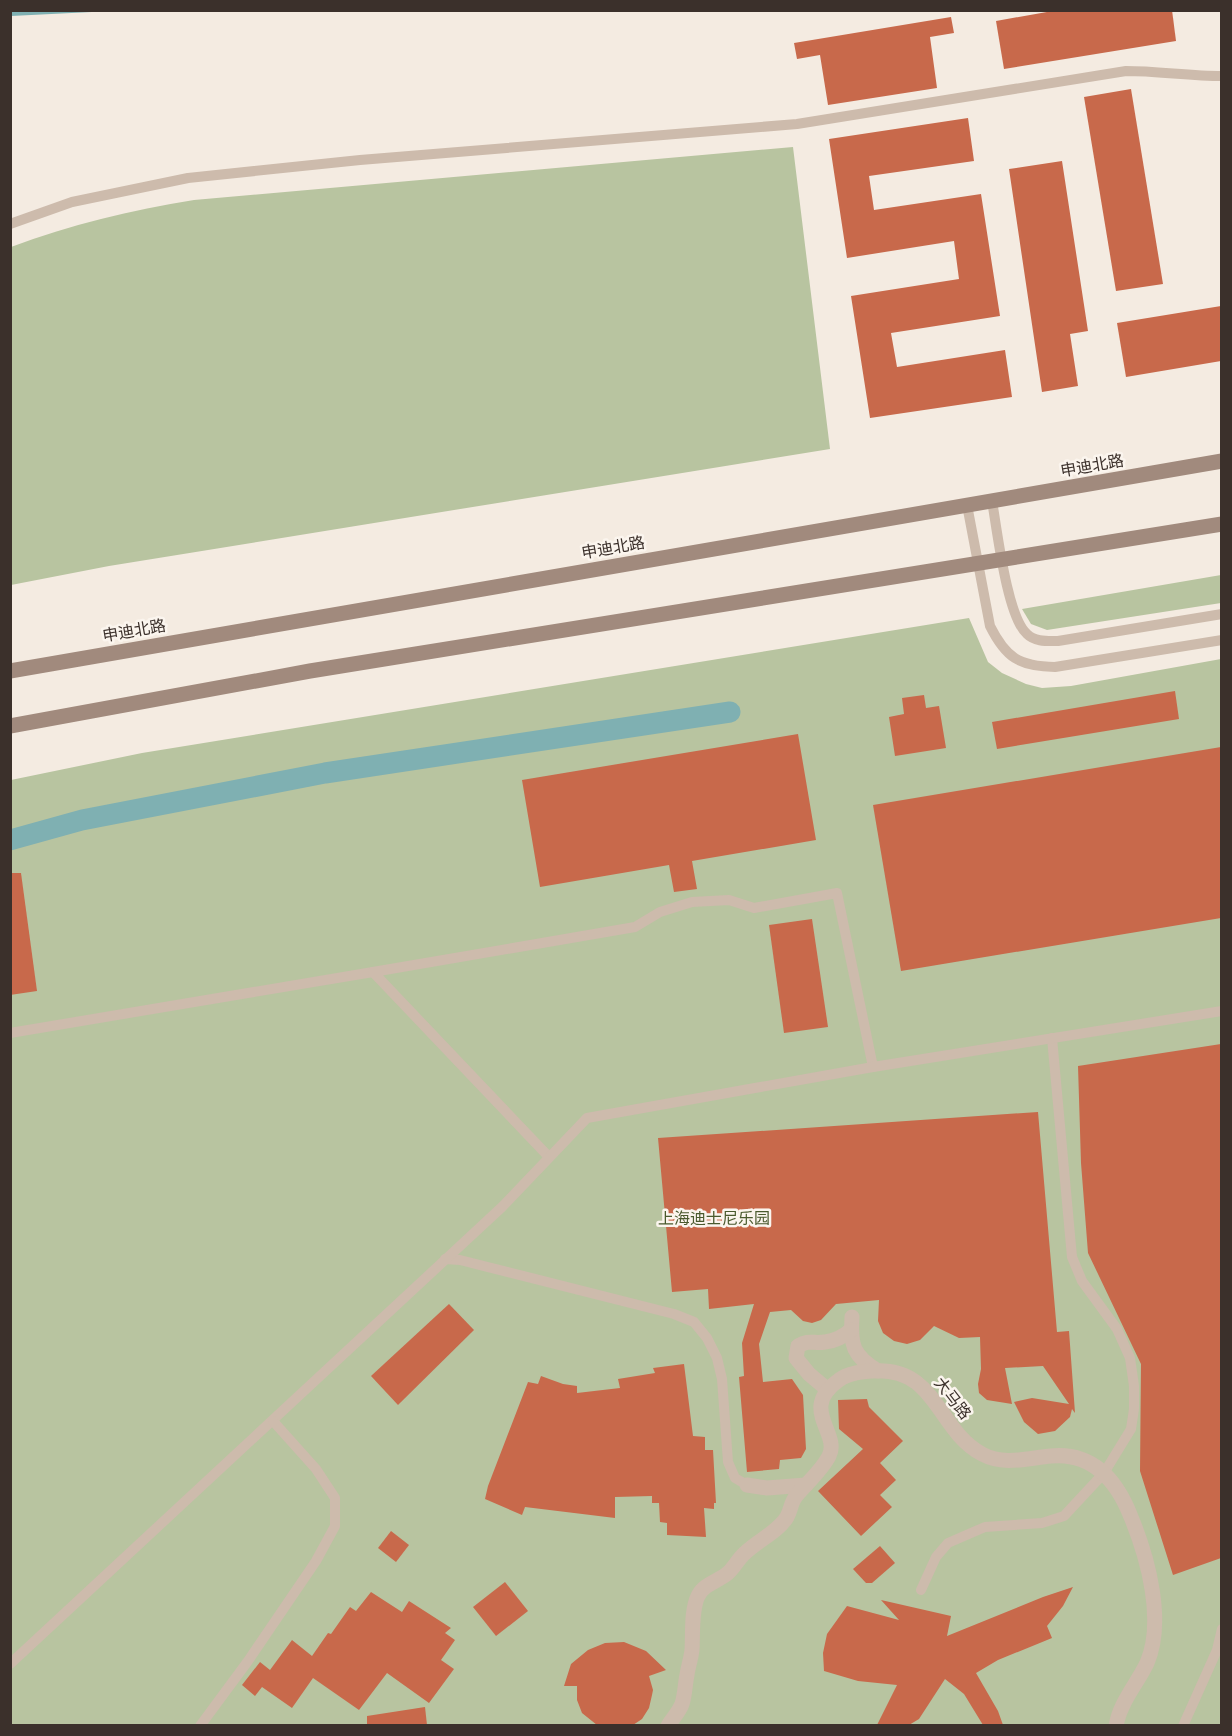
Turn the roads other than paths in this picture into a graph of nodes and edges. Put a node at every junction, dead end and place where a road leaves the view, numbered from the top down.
1 (1221, 76) edge
2 (10, 224) edge
3 (1221, 461) edge
4 (992, 501) junction
5 (967, 505) junction
6 (1221, 524) edge
7 (1003, 560) junction
8 (978, 564) junction
9 (1221, 614) edge
10 (1221, 640) edge
11 (10, 671) edge
12 (10, 726) edge
13 (373, 972) junction
14 (1221, 1011) edge
15 (10, 1033) edge
16 (1052, 1038) junction
17 (873, 1067) junction
18 (549, 1158) junction
19 (445, 1259) junction
20 (878, 1371) junction
21 (828, 1390) junction
22 (273, 1421) junction
23 (1104, 1473) junction
24 (747, 1485) joint
25 (806, 1485) junction
26 (921, 1590) dead end
27 (1221, 1629) edge
28 (10, 1664) edge
29 (200, 1725) edge
30 (668, 1725) edge
31 (1116, 1725) edge
32 (1183, 1725) edge

1 - 2 lane
3 - 4 street, 申迪北路
4 - 5 street, 申迪北路
4 - 7 lane
5 - 8 lane
5 - 11 street, 申迪北路
6 - 7 street
7 - 8 street
7 - 9 lane
8 - 10 lane
8 - 12 street
13 - 15 lane
13 - 17 lane
13 - 18 lane
14 - 16 lane
16 - 17 lane
16 - 23 lane
17 - 18 lane
18 - 19 lane
19 - 22 lane
19 - 24 lane
20 - 21 street, 大马路
20 - 21 street
20 - 23 street, 大马路
21 - 25 street
22 - 28 lane
22 - 29 lane
23 - 26 lane
23 - 31 street
24 - 25 street
25 - 30 street
27 - 32 lane

